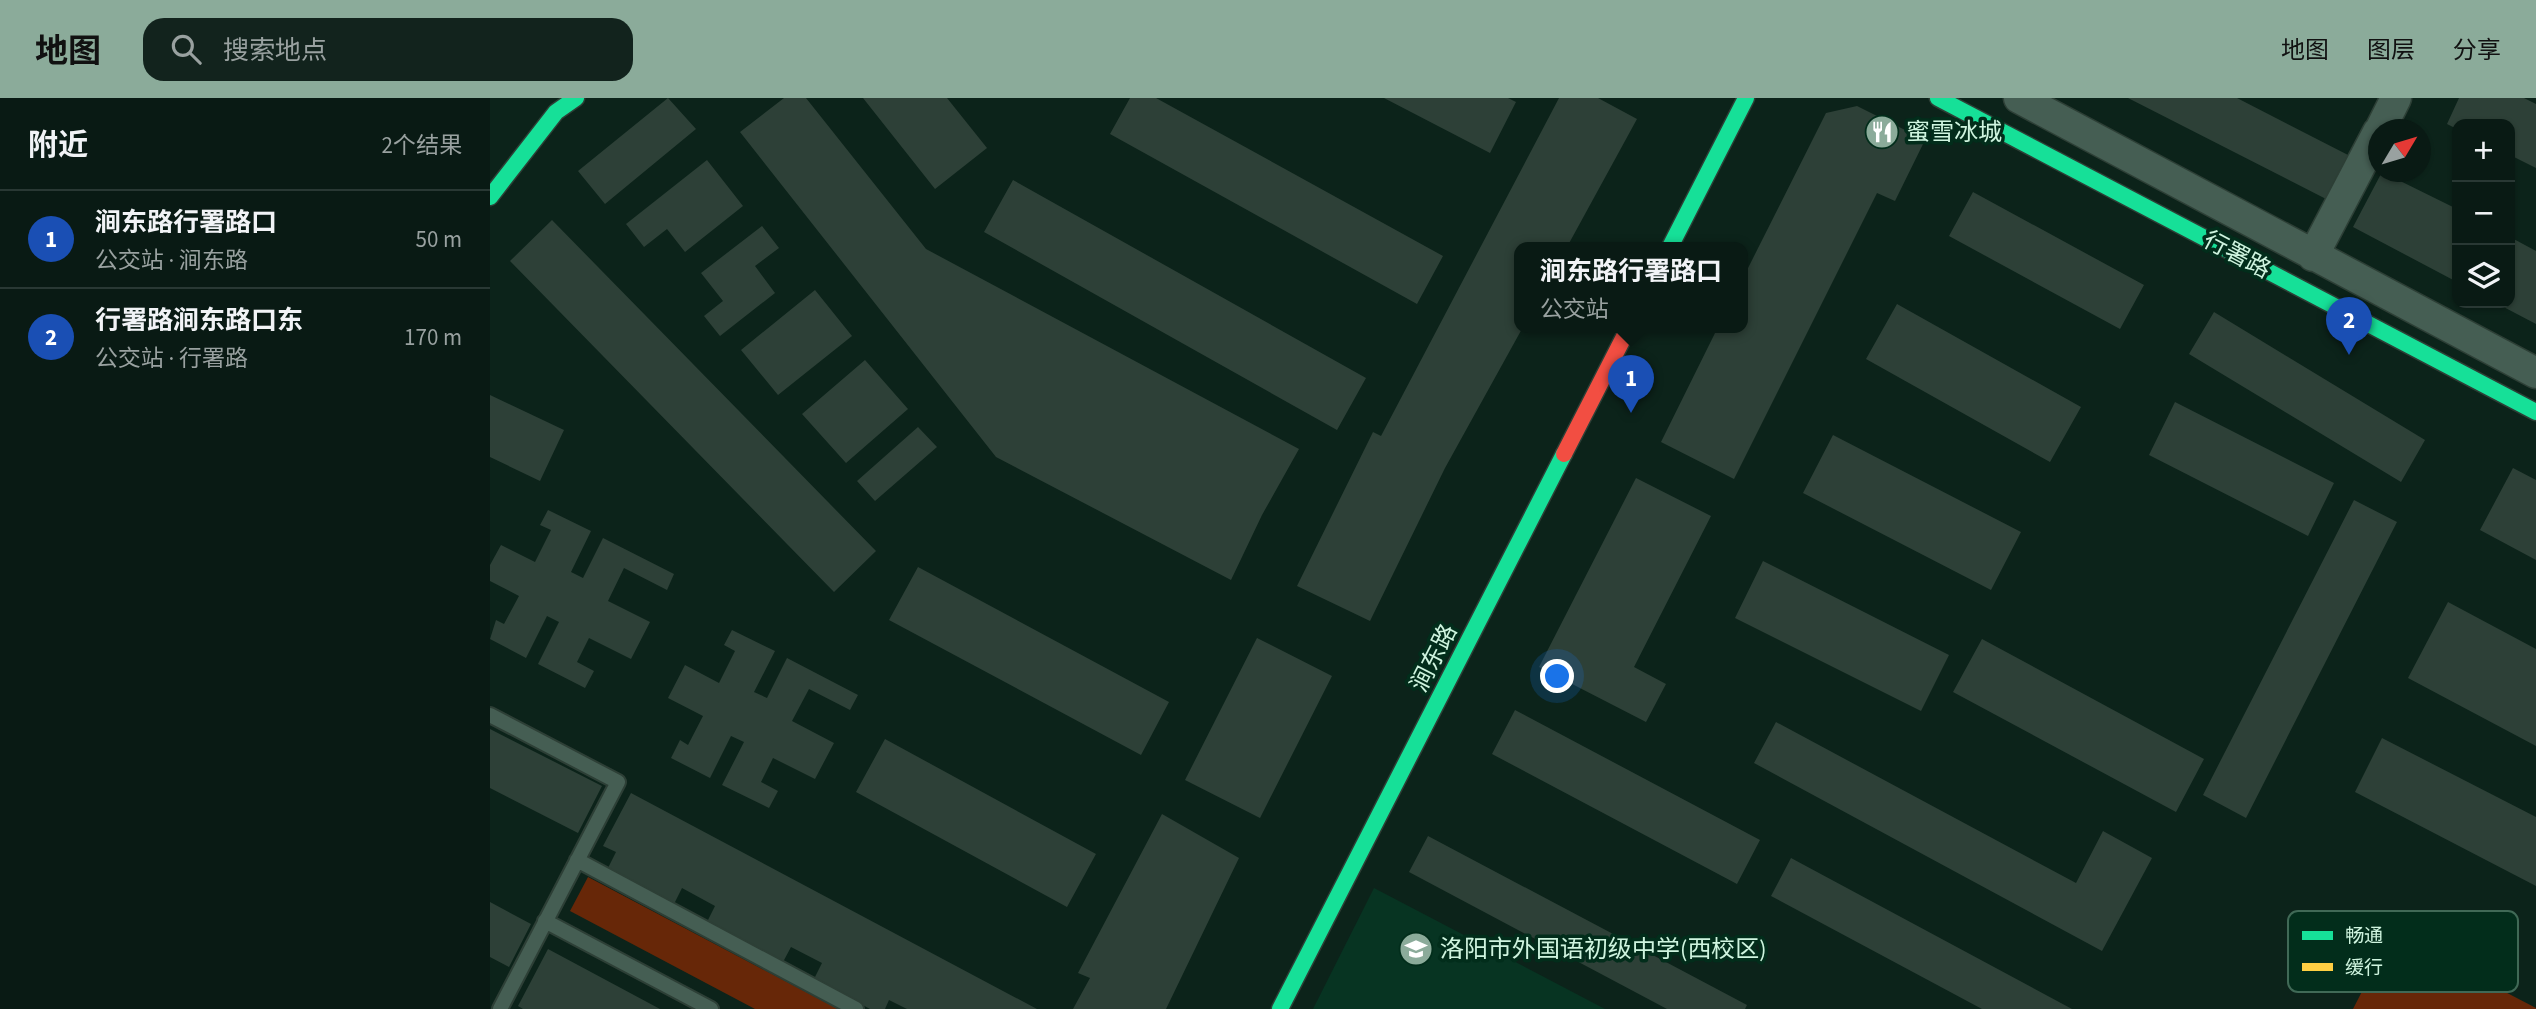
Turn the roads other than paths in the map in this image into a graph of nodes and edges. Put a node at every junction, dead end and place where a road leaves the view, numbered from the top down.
1 (576, 98) edge
2 (1746, 98) edge
3 (1938, 98) edge
4 (2020, 98) edge
5 (2396, 98) edge
6 (2385, 119) edge
7 (2368, 152) edge
8 (490, 197) edge
9 (1673, 242) edge
10 (2313, 256) junction
11 (1626, 333) edge
12 (2536, 373) edge
13 (2536, 412) edge
14 (490, 715) edge
15 (577, 860) junction
16 (545, 922) junction
17 (500, 1009) edge
18 (711, 1009) edge
19 (856, 1009) edge
20 (1280, 1009) edge

1 - 8 street
2 - 9 street
3 - 13 street, 行署路
4 - 10 street, 行署路
5 - 6 street
7 - 10 street
10 - 12 street, 行署路
11 - 20 street, 涧东路
14 - 15 lane
15 - 16 lane
15 - 19 lane
16 - 17 lane
16 - 18 lane

